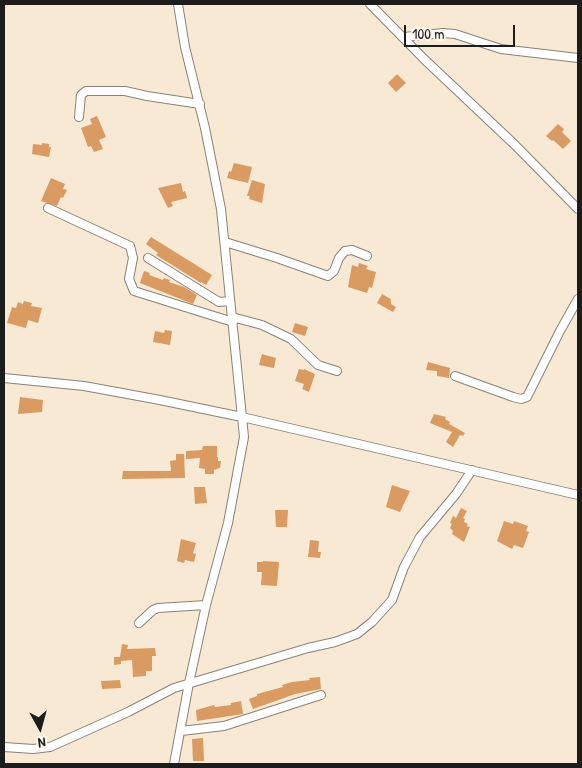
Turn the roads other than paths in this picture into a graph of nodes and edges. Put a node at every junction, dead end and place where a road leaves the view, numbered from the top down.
1 (178, 4) edge
2 (370, 4) edge
3 (404, 37) junction
4 (578, 58) edge
5 (200, 104) junction
6 (79, 117) dead end
7 (48, 208) dead end
8 (578, 209) edge
9 (225, 242) junction
10 (367, 256) dead end
11 (148, 258) dead end
12 (578, 299) edge
13 (230, 301) junction
14 (233, 319) junction
15 (337, 371) dead end
16 (454, 376) dead end
17 (4, 378) edge
18 (242, 417) junction
19 (472, 470) junction
20 (578, 495) edge
21 (206, 605) junction
22 (139, 623) dead end
23 (189, 683) junction
24 (320, 695) dead end
25 (181, 731) junction
26 (4, 747) edge
27 (174, 764) edge

1 - 5 street
2 - 3 street
3 - 4 street
3 - 8 street
5 - 6 street
5 - 9 street
7 - 14 street
9 - 10 street
9 - 13 street
11 - 13 street
12 - 16 street
13 - 14 street
14 - 15 street
14 - 18 street
17 - 18 street
18 - 19 street
18 - 21 street
19 - 20 street
19 - 23 street
21 - 22 street
21 - 23 street
23 - 25 street
23 - 26 street
24 - 25 street
25 - 27 street

